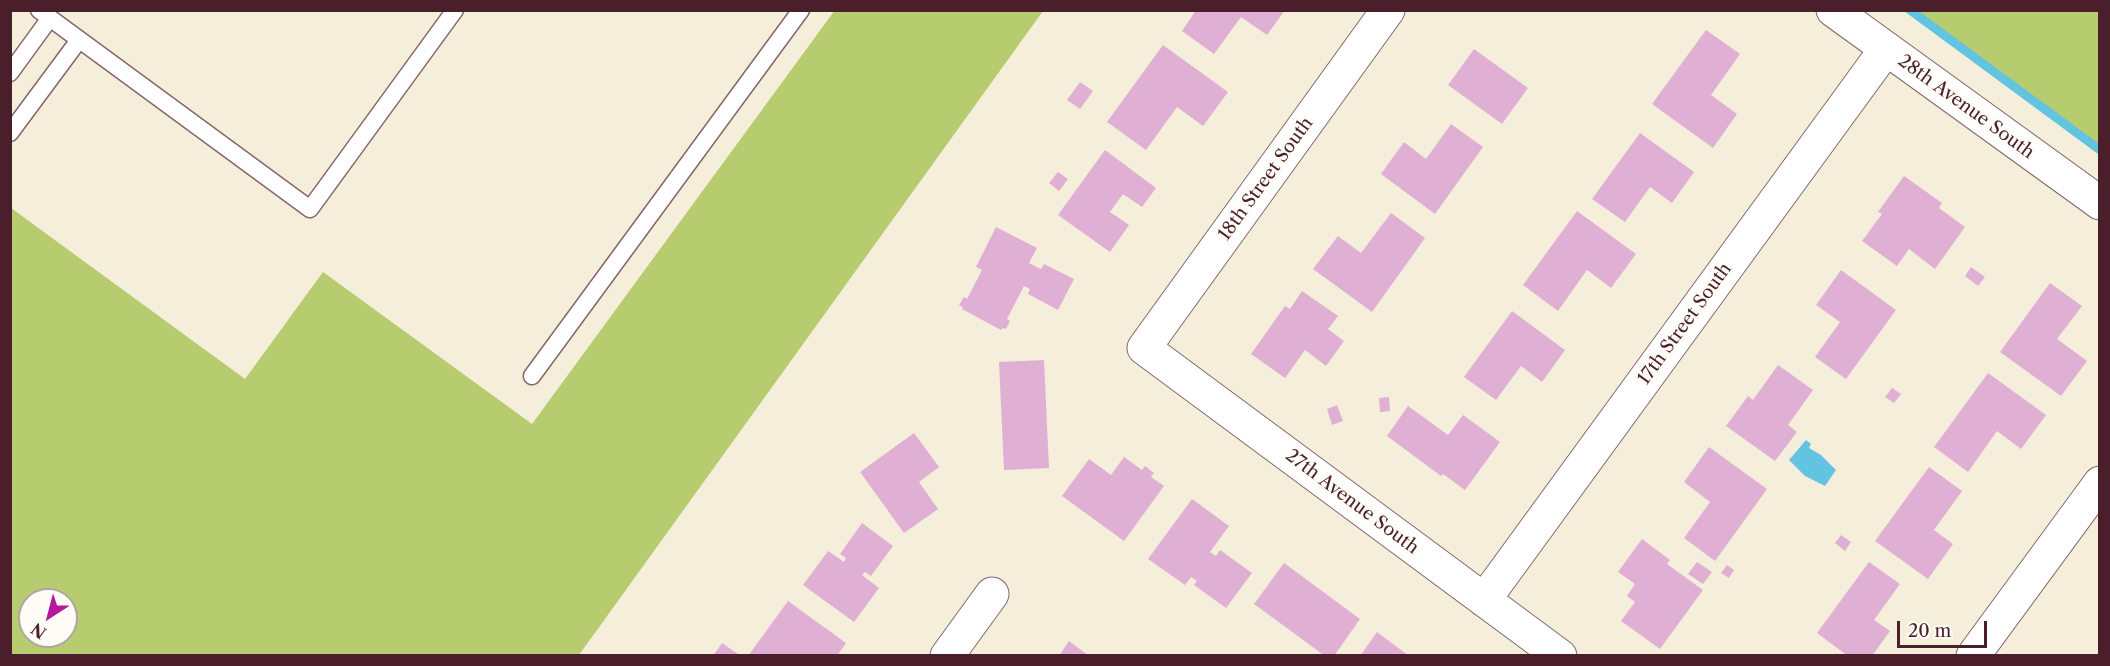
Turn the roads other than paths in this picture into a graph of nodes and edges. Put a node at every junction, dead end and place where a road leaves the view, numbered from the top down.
1 (455, 10) edge
2 (801, 10) edge
3 (1388, 10) edge
4 (1833, 10) edge
5 (45, 14) edge
6 (79, 40) junction
7 (1886, 49) junction
8 (10, 73) edge
9 (10, 134) edge
10 (2100, 203) edge
11 (1144, 348) joint
12 (532, 376) dead end
13 (2100, 483) edge
14 (992, 594) dead end
15 (1484, 600) junction
16 (947, 656) edge
17 (1560, 656) edge
18 (1973, 656) edge

1 - 6 lane
2 - 12 lane
3 - 11 street, 18th Street South
4 - 7 street, 28th Avenue South
5 - 6 lane
5 - 8 lane
6 - 9 lane
7 - 10 street, 28th Avenue South
7 - 15 street, 17th Street South
11 - 15 street, 27th Avenue South
13 - 18 street
14 - 16 street
15 - 17 street, 27th Avenue South

